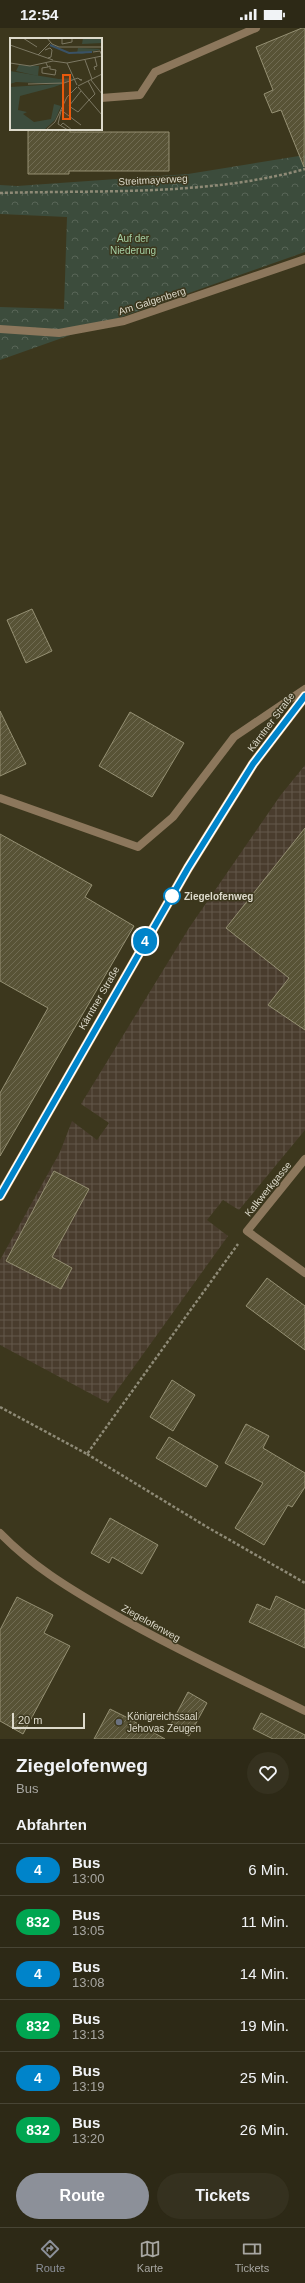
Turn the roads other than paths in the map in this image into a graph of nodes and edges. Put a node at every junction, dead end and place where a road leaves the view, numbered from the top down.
1 (256, 28) edge
2 (102, 98) edge
3 (305, 259) edge
4 (0, 329) edge
5 (305, 689) edge
6 (305, 696) edge
7 (0, 798) edge
8 (305, 1159) edge
9 (0, 1196) edge
10 (305, 1273) edge
11 (0, 1533) edge
12 (305, 1711) edge

1 - 2 street
3 - 4 street, Am Galgenberg
5 - 7 street
6 - 9 main road, Kärntner Straße
8 - 10 street, Kalkwerkgasse
11 - 12 street, Ziegelofenweg

